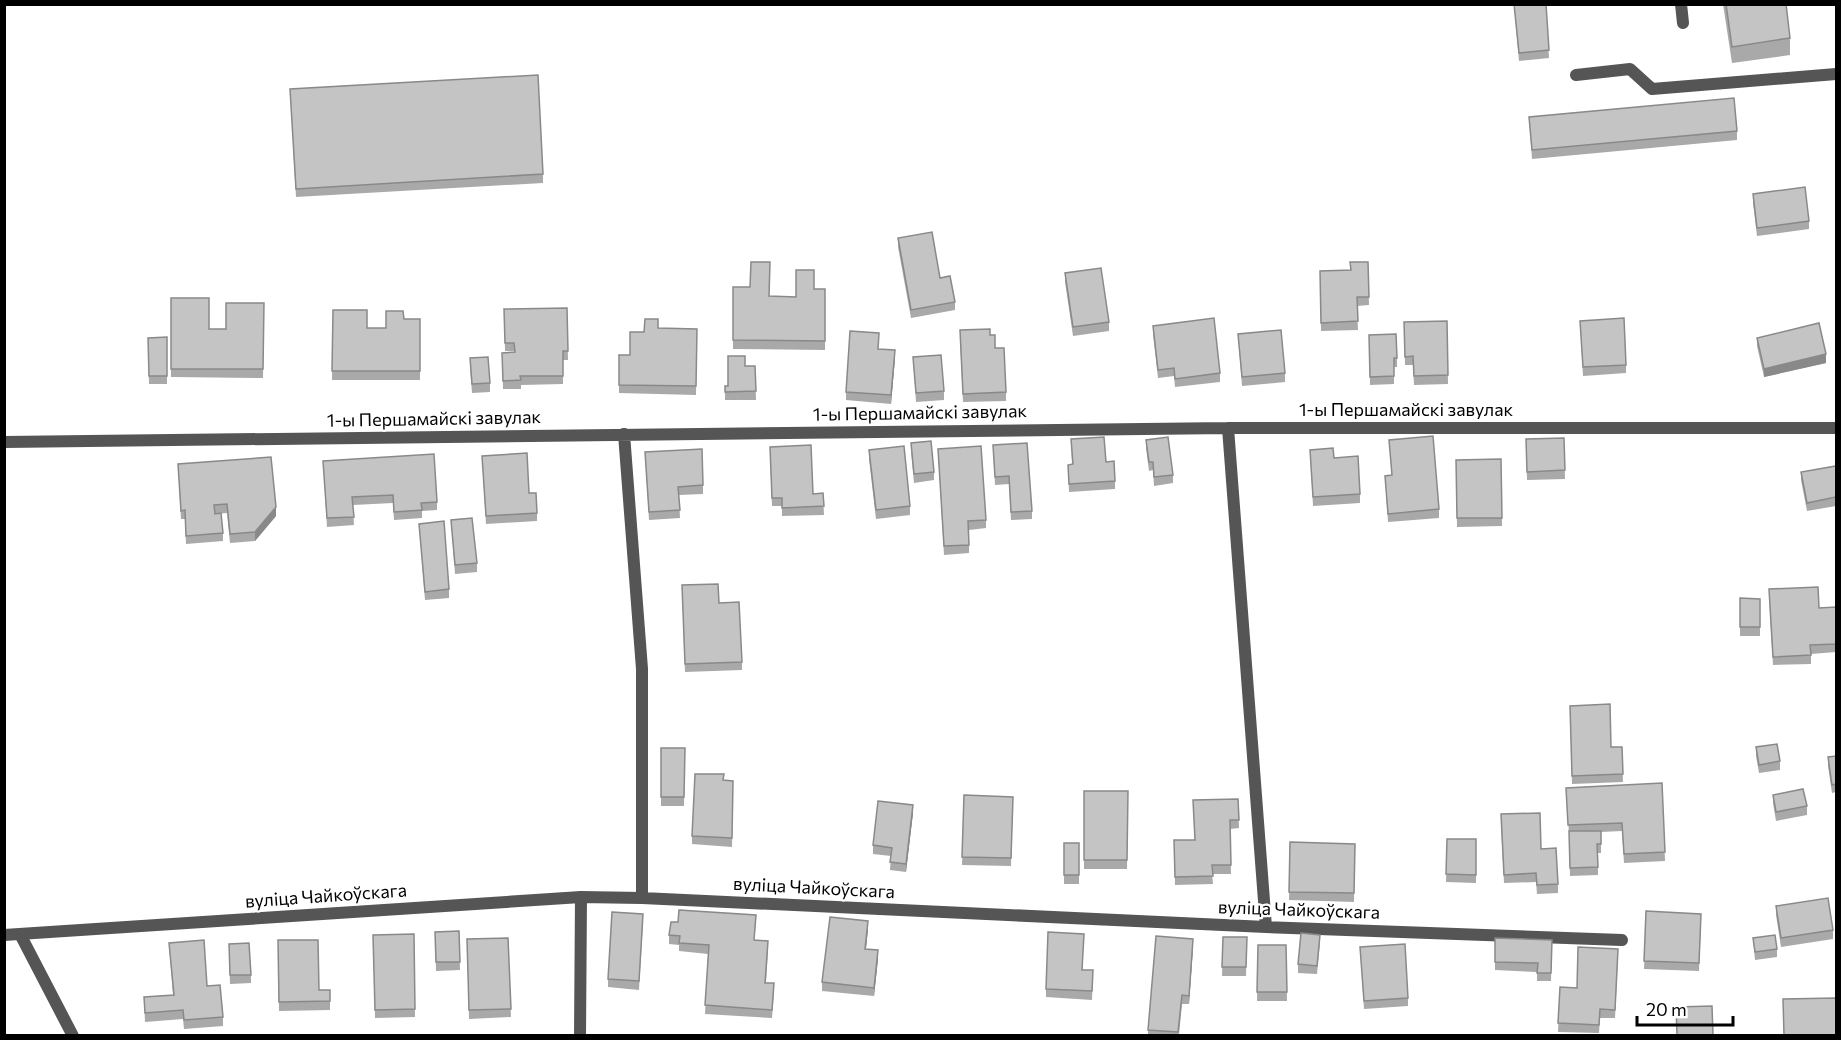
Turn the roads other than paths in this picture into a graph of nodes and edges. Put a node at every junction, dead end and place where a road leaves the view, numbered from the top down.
1 (1681, 4) edge
2 (1683, 23) dead end
3 (1836, 74) edge
4 (1576, 75) dead end
5 (1228, 428) junction
6 (1836, 428) edge
7 (624, 434) junction
8 (4, 442) edge
9 (581, 897) junction
10 (642, 898) junction
11 (1266, 927) junction
12 (4, 935) edge
13 (21, 936) junction
14 (1622, 940) dead end
15 (73, 1035) edge
16 (580, 1035) edge

1 - 2 street
3 - 4 street
5 - 6 street, 1-ы Першамайскі завулак
5 - 7 street, 1-ы Першамайскі завулак
5 - 11 street
7 - 8 street, 1-ы Першамайскі завулак
7 - 10 street
9 - 10 street, вуліца Чайкоўскага
9 - 13 street, вуліца Чайкоўскага
9 - 16 street
10 - 11 street, вуліца Чайкоўскага
11 - 14 street, вуліца Чайкоўскага
12 - 13 street, вуліца Чайкоўскага
13 - 15 street

